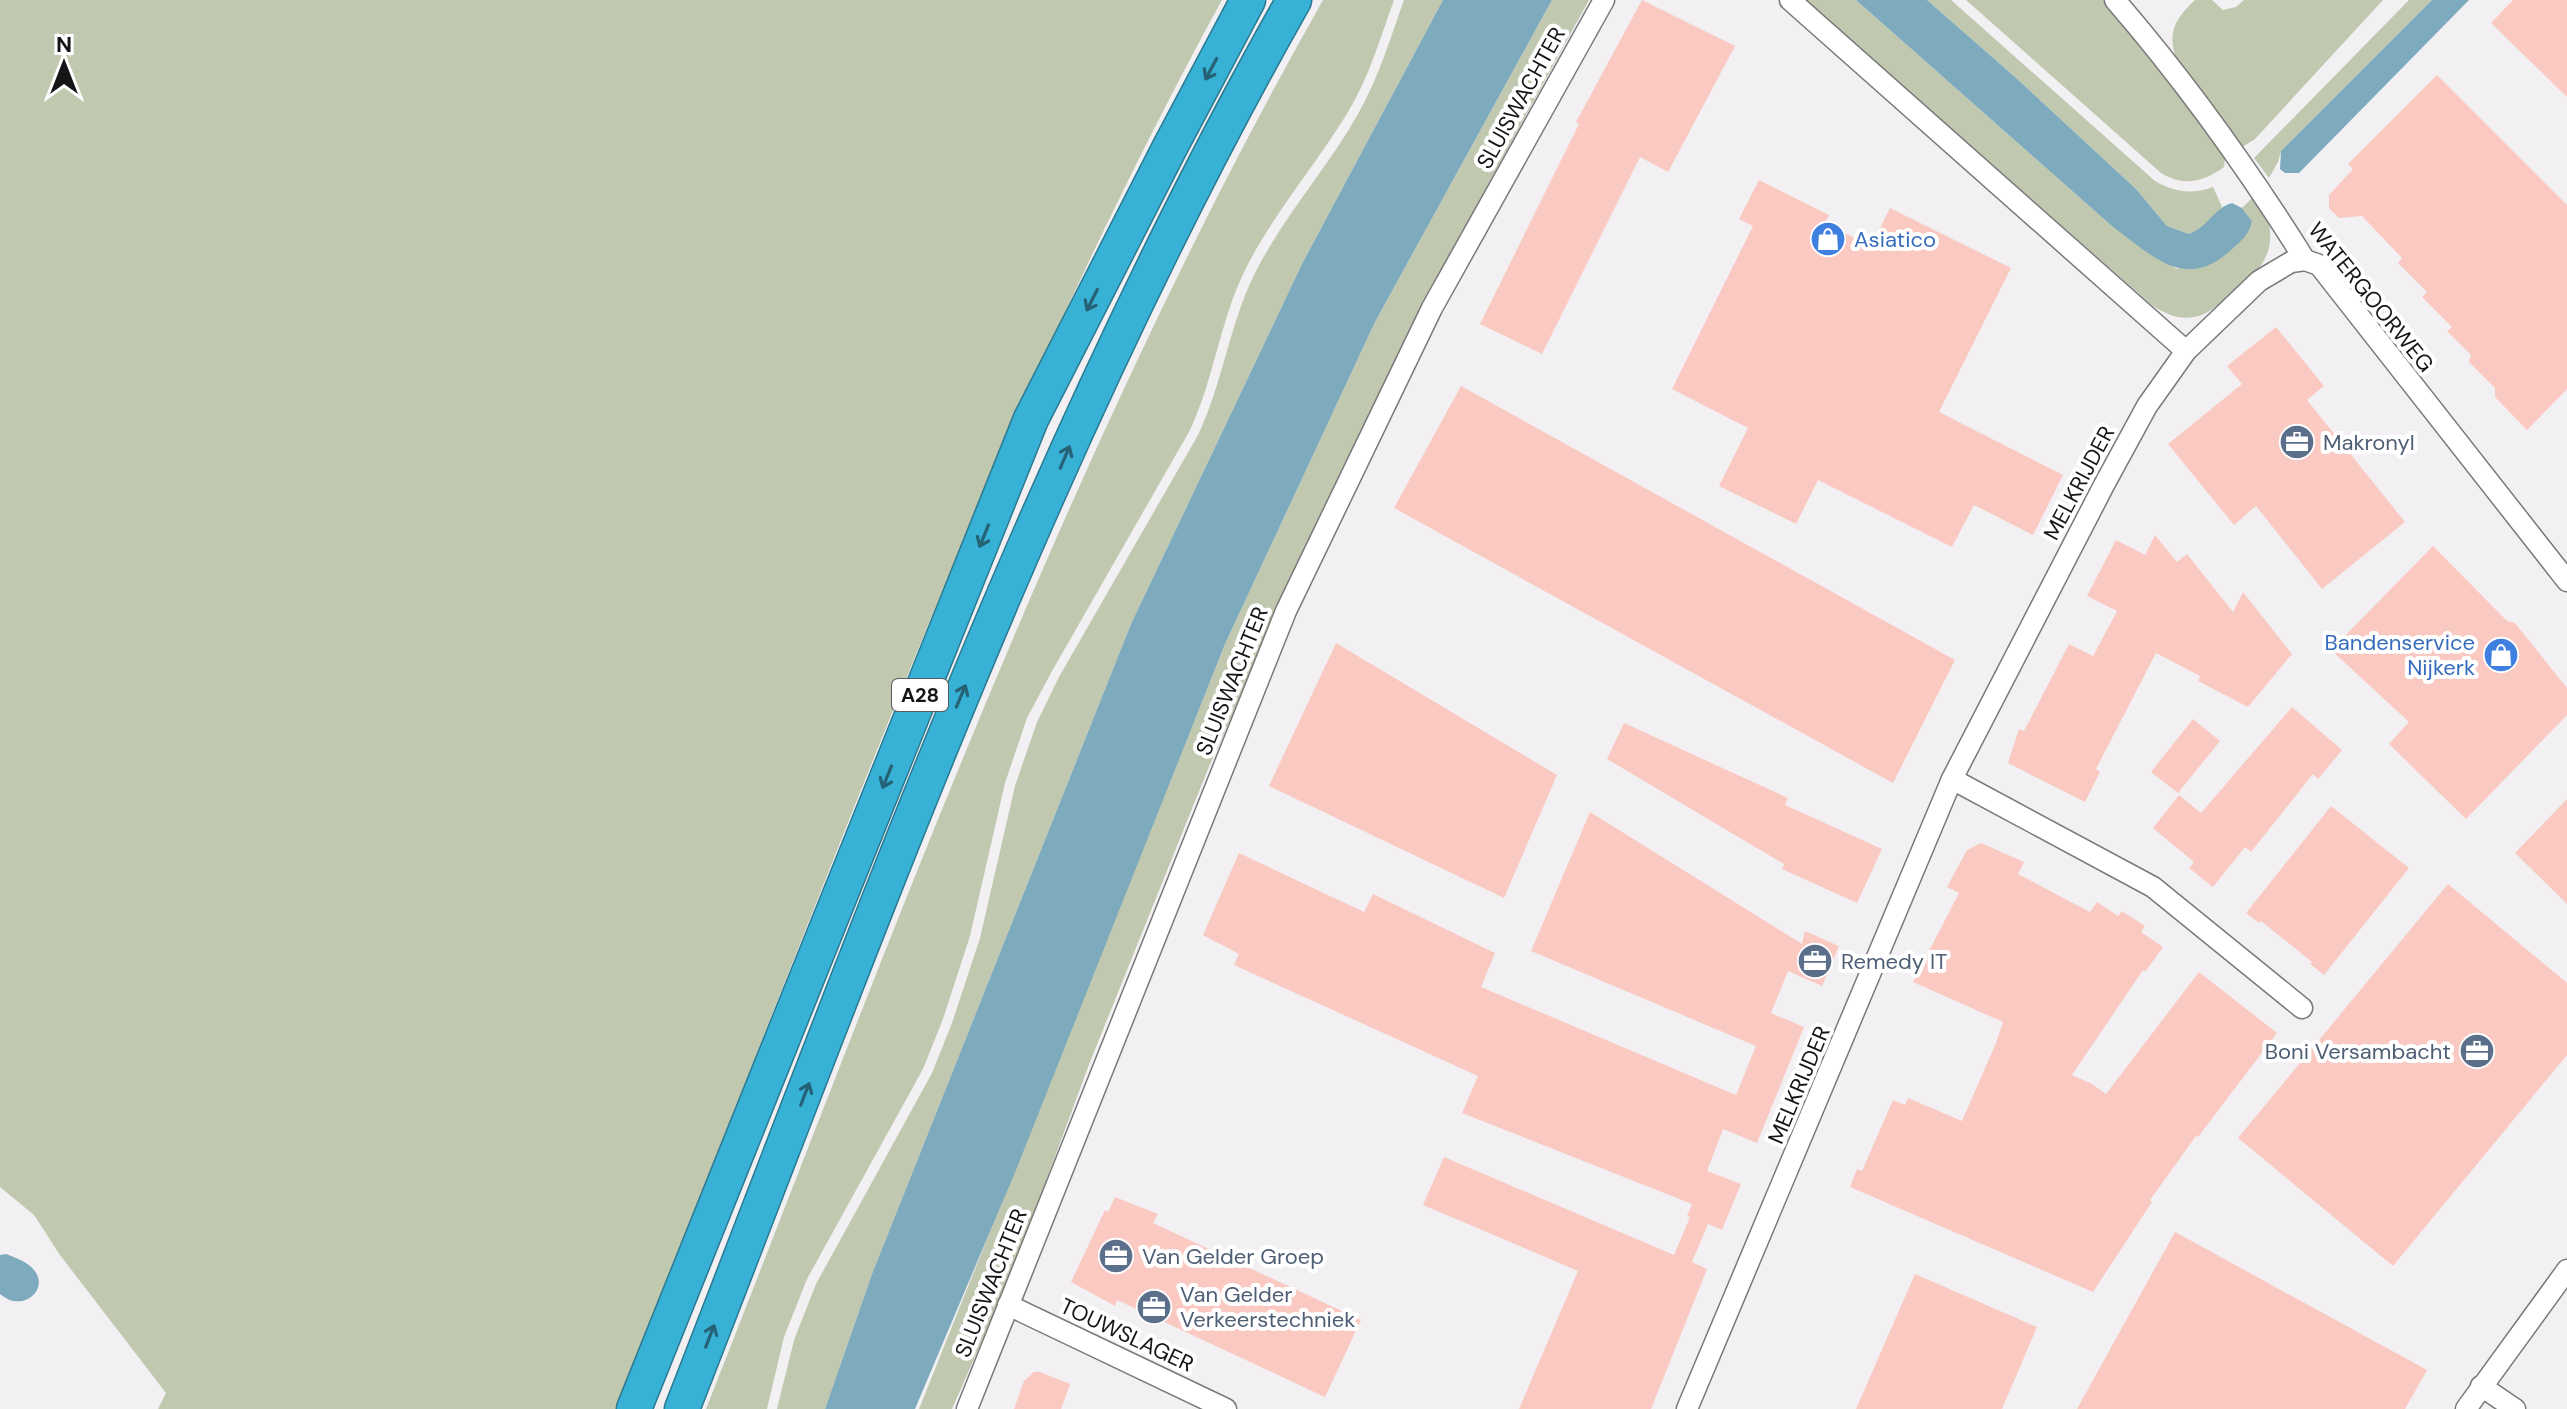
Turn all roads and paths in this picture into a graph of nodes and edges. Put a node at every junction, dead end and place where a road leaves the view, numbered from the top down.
1 (1248, 0) edge
2 (1294, 0) edge
3 (1604, 0) edge
4 (1790, 0) edge
5 (2115, 0) edge
6 (2305, 260) junction
7 (2186, 351) junction
8 (2567, 581) edge
9 (1952, 779) junction
10 (2302, 1008) dead end
11 (2567, 1270) edge
12 (1008, 1305) junction
13 (2481, 1386) junction
14 (634, 1409) edge
15 (682, 1409) edge
16 (967, 1409) edge
17 (1226, 1409) edge
18 (1687, 1409) edge
19 (2466, 1409) edge
20 (2515, 1409) edge

1 -> 14 highway, A28
15 -> 2 highway, A28
3 - 12 street, SLUISWACHTER
4 - 7 street
5 - 6 street, WATERGOORWEG
6 - 7 street, MELKRIJDER
6 - 8 street, WATERGOORWEG
7 - 9 street, MELKRIJDER
9 - 10 street
9 - 18 street, MELKRIJDER
11 - 13 street
12 - 16 street, SLUISWACHTER
12 - 17 street, TOUWSLAGER
13 - 19 street
13 - 20 street

